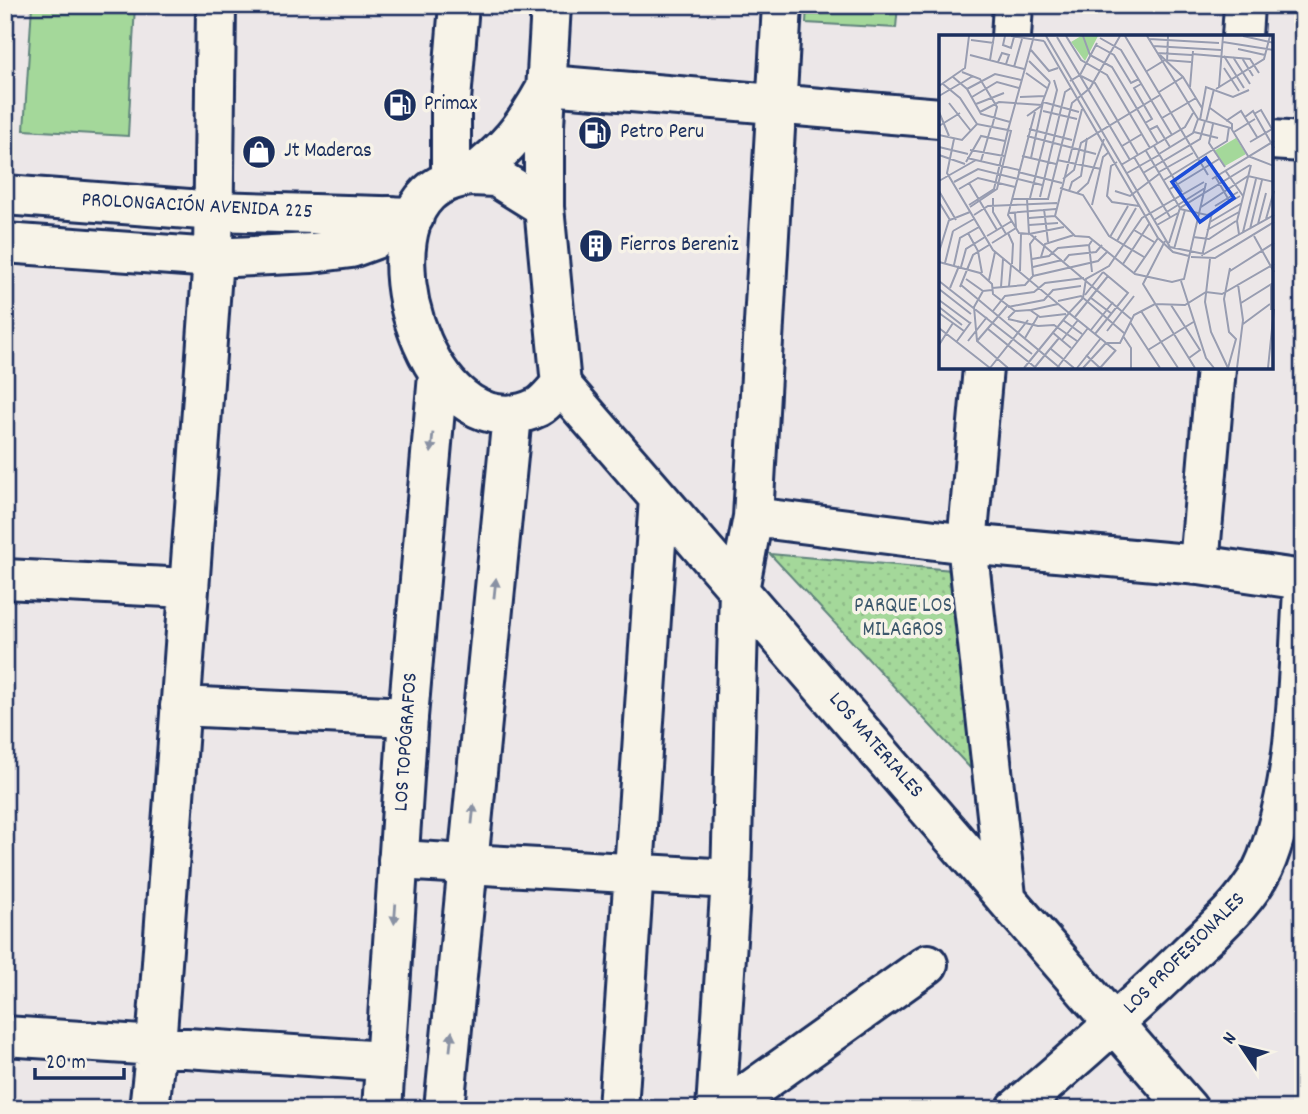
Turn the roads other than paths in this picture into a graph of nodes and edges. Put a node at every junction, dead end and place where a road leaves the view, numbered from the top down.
1 (216, 5) edge
2 (459, 5) edge
3 (551, 5) edge
4 (782, 5) edge
5 (1013, 5) edge
6 (1244, 5) edge
7 (1011, 35) edge
8 (1242, 35) edge
9 (548, 85) junction
10 (776, 106) junction
11 (939, 118) edge
12 (1273, 140) edge
13 (1303, 142) edge
14 (461, 178) junction
15 (5, 195) edge
16 (544, 207) junction
17 (215, 211) junction
18 (402, 216) junction
19 (5, 243) edge
20 (213, 258) junction
21 (983, 369) edge
22 (1216, 369) edge
23 (438, 375) junction
24 (561, 384) junction
25 (512, 415) junction
26 (659, 498) junction
27 (753, 517) junction
28 (967, 544) junction
29 (1199, 565) junction
30 (5, 579) edge
31 (1303, 580) edge
32 (188, 588) junction
33 (738, 590) junction
34 (1303, 592) edge
35 (180, 706) junction
36 (408, 716) junction
37 (1298, 722) edge
38 (398, 860) junction
39 (468, 864) junction
40 (634, 873) junction
41 (731, 878) junction
42 (1006, 895) junction
43 (928, 964) dead end
44 (1115, 1025) junction
45 (5, 1036) edge
46 (156, 1046) junction
47 (384, 1061) junction
48 (149, 1109) edge
49 (382, 1109) edge
50 (444, 1109) edge
51 (618, 1109) edge
52 (716, 1109) edge
53 (725, 1109) edge
54 (1016, 1109) edge
55 (1188, 1109) edge

1 - 17 street
2 - 14 street
3 - 9 street
4 - 10 street
5 - 7 street
6 - 8 street
9 - 10 street
9 - 14 street
9 - 16 street
10 - 11 street
10 - 27 street
12 - 13 street
14 - 16 street
14 - 18 street
15 - 17 street, PROLONGACIÓN AVENIDA 225
16 - 24 street
17 - 18 street, PROLONGACIÓN AVENIDA 225
17 - 20 street
18 - 20 street, PROLONGACIÓN AVENIDA 225
18 - 23 street
19 - 20 street, PROLONGACIÓN AVENIDA 225
20 - 32 street
21 - 28 street
22 - 29 street
23 - 25 street
23 -> 36 street, LOS TOPÓGRAFOS
24 - 25 street
24 - 26 street, LOS MATERIALES
39 -> 25 street
26 - 33 street, LOS MATERIALES
26 - 40 street
27 - 28 street
27 - 33 street
28 - 29 street
28 - 42 street
29 - 31 street
30 - 32 street
32 - 35 street
33 - 41 street
33 - 42 street, LOS MATERIALES
34 - 37 street, LOS PROFESIONALES
35 - 36 street
35 - 46 street
36 - 38 street, LOS TOPÓGRAFOS
37 - 44 street, LOS PROFESIONALES
38 - 39 street
38 -> 47 street, LOS TOPÓGRAFOS
39 - 40 street
50 -> 39 street
40 - 41 street
40 - 51 street
41 - 52 street
42 - 44 street, LOS MATERIALES
43 - 53 street
44 - 54 street, LOS PROFESIONALES
44 - 55 street, LOS MATERIALES
45 - 46 street
46 - 47 street
46 - 48 street
47 - 49 street, LOS TOPÓGRAFOS

